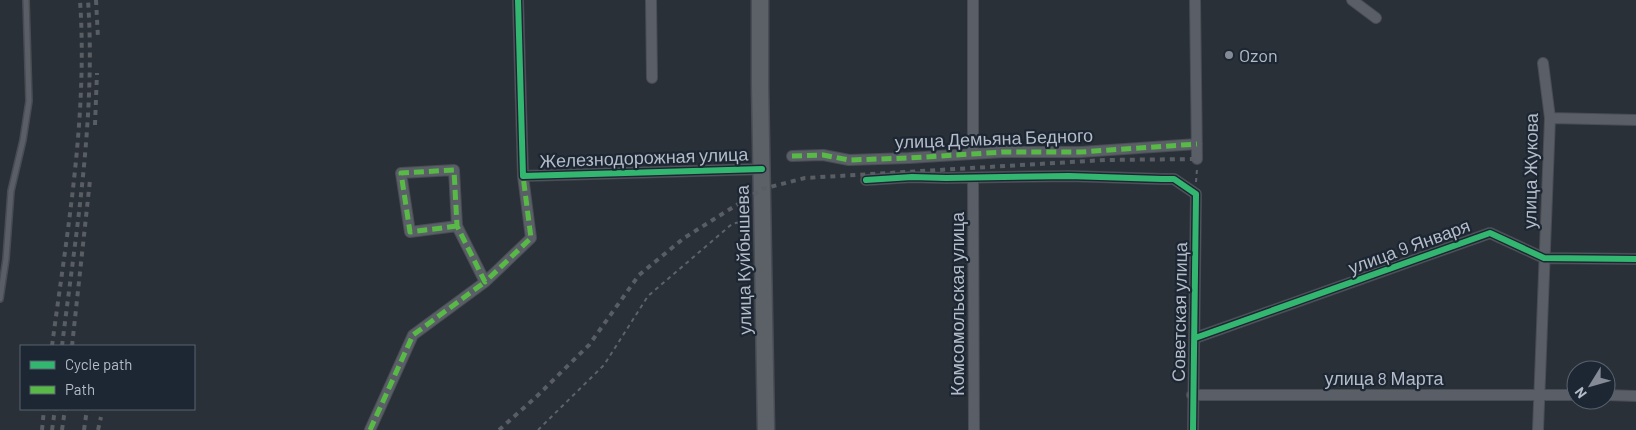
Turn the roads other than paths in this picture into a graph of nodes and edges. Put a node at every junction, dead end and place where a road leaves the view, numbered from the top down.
1 (26, 0) edge
2 (518, 0) edge
3 (651, 0) edge
4 (760, 0) edge
5 (973, 0) edge
6 (1196, 0) edge
7 (1352, 0) edge
8 (1376, 18) dead end
9 (1543, 63) dead end
10 (652, 78) dead end
11 (1550, 118) junction
12 (1636, 120) edge
13 (1197, 144) junction
14 (973, 154) junction
15 (792, 156) dead end
16 (1197, 159) road end
17 (762, 169) junction
18 (523, 176) junction
19 (973, 178) junction
20 (866, 180) dead end
21 (457, 226) junction
22 (1544, 258) junction
23 (1636, 259) edge
24 (485, 282) junction
25 (0, 299) edge
26 (1195, 338) junction
27 (1540, 394) junction
28 (1192, 395) junction
29 (1566, 395) edge
30 (1616, 395) edge
31 (1636, 396) edge
32 (370, 430) edge
33 (766, 430) edge
34 (974, 430) edge
35 (1193, 430) edge
36 (1538, 430) edge

1 - 25 lane
2 - 18 street, Железнодорожная улица
3 - 10 street
4 - 17 main road, улица Куйбышева
5 - 14 street
6 - 13 street
7 - 8 street
9 - 11 street, улица Жукова
11 - 12 street
11 - 22 street, улица Жукова
13 - 14 street, улица Демьяна Бедного
13 - 16 street
14 - 15 street, улица Демьяна Бедного
17 - 18 street, Железнодорожная улица
17 - 33 main road, улица Куйбышева
18 - 24 street
19 - 20 street
19 - 26 street, Советская улица
19 - 34 street, Комсомольская улица
21 - 21 street
21 - 24 street
22 - 23 street, улица 9 Января
22 - 26 street, улица 9 Января
22 - 27 street, улица Жукова
24 - 32 street
26 - 28 street, Советская улица
27 - 28 street, улица 8 Марта
27 - 29 street, улица 8 Марта
27 - 36 street, улица Жукова
28 - 35 street, Советская улица
30 - 31 street

